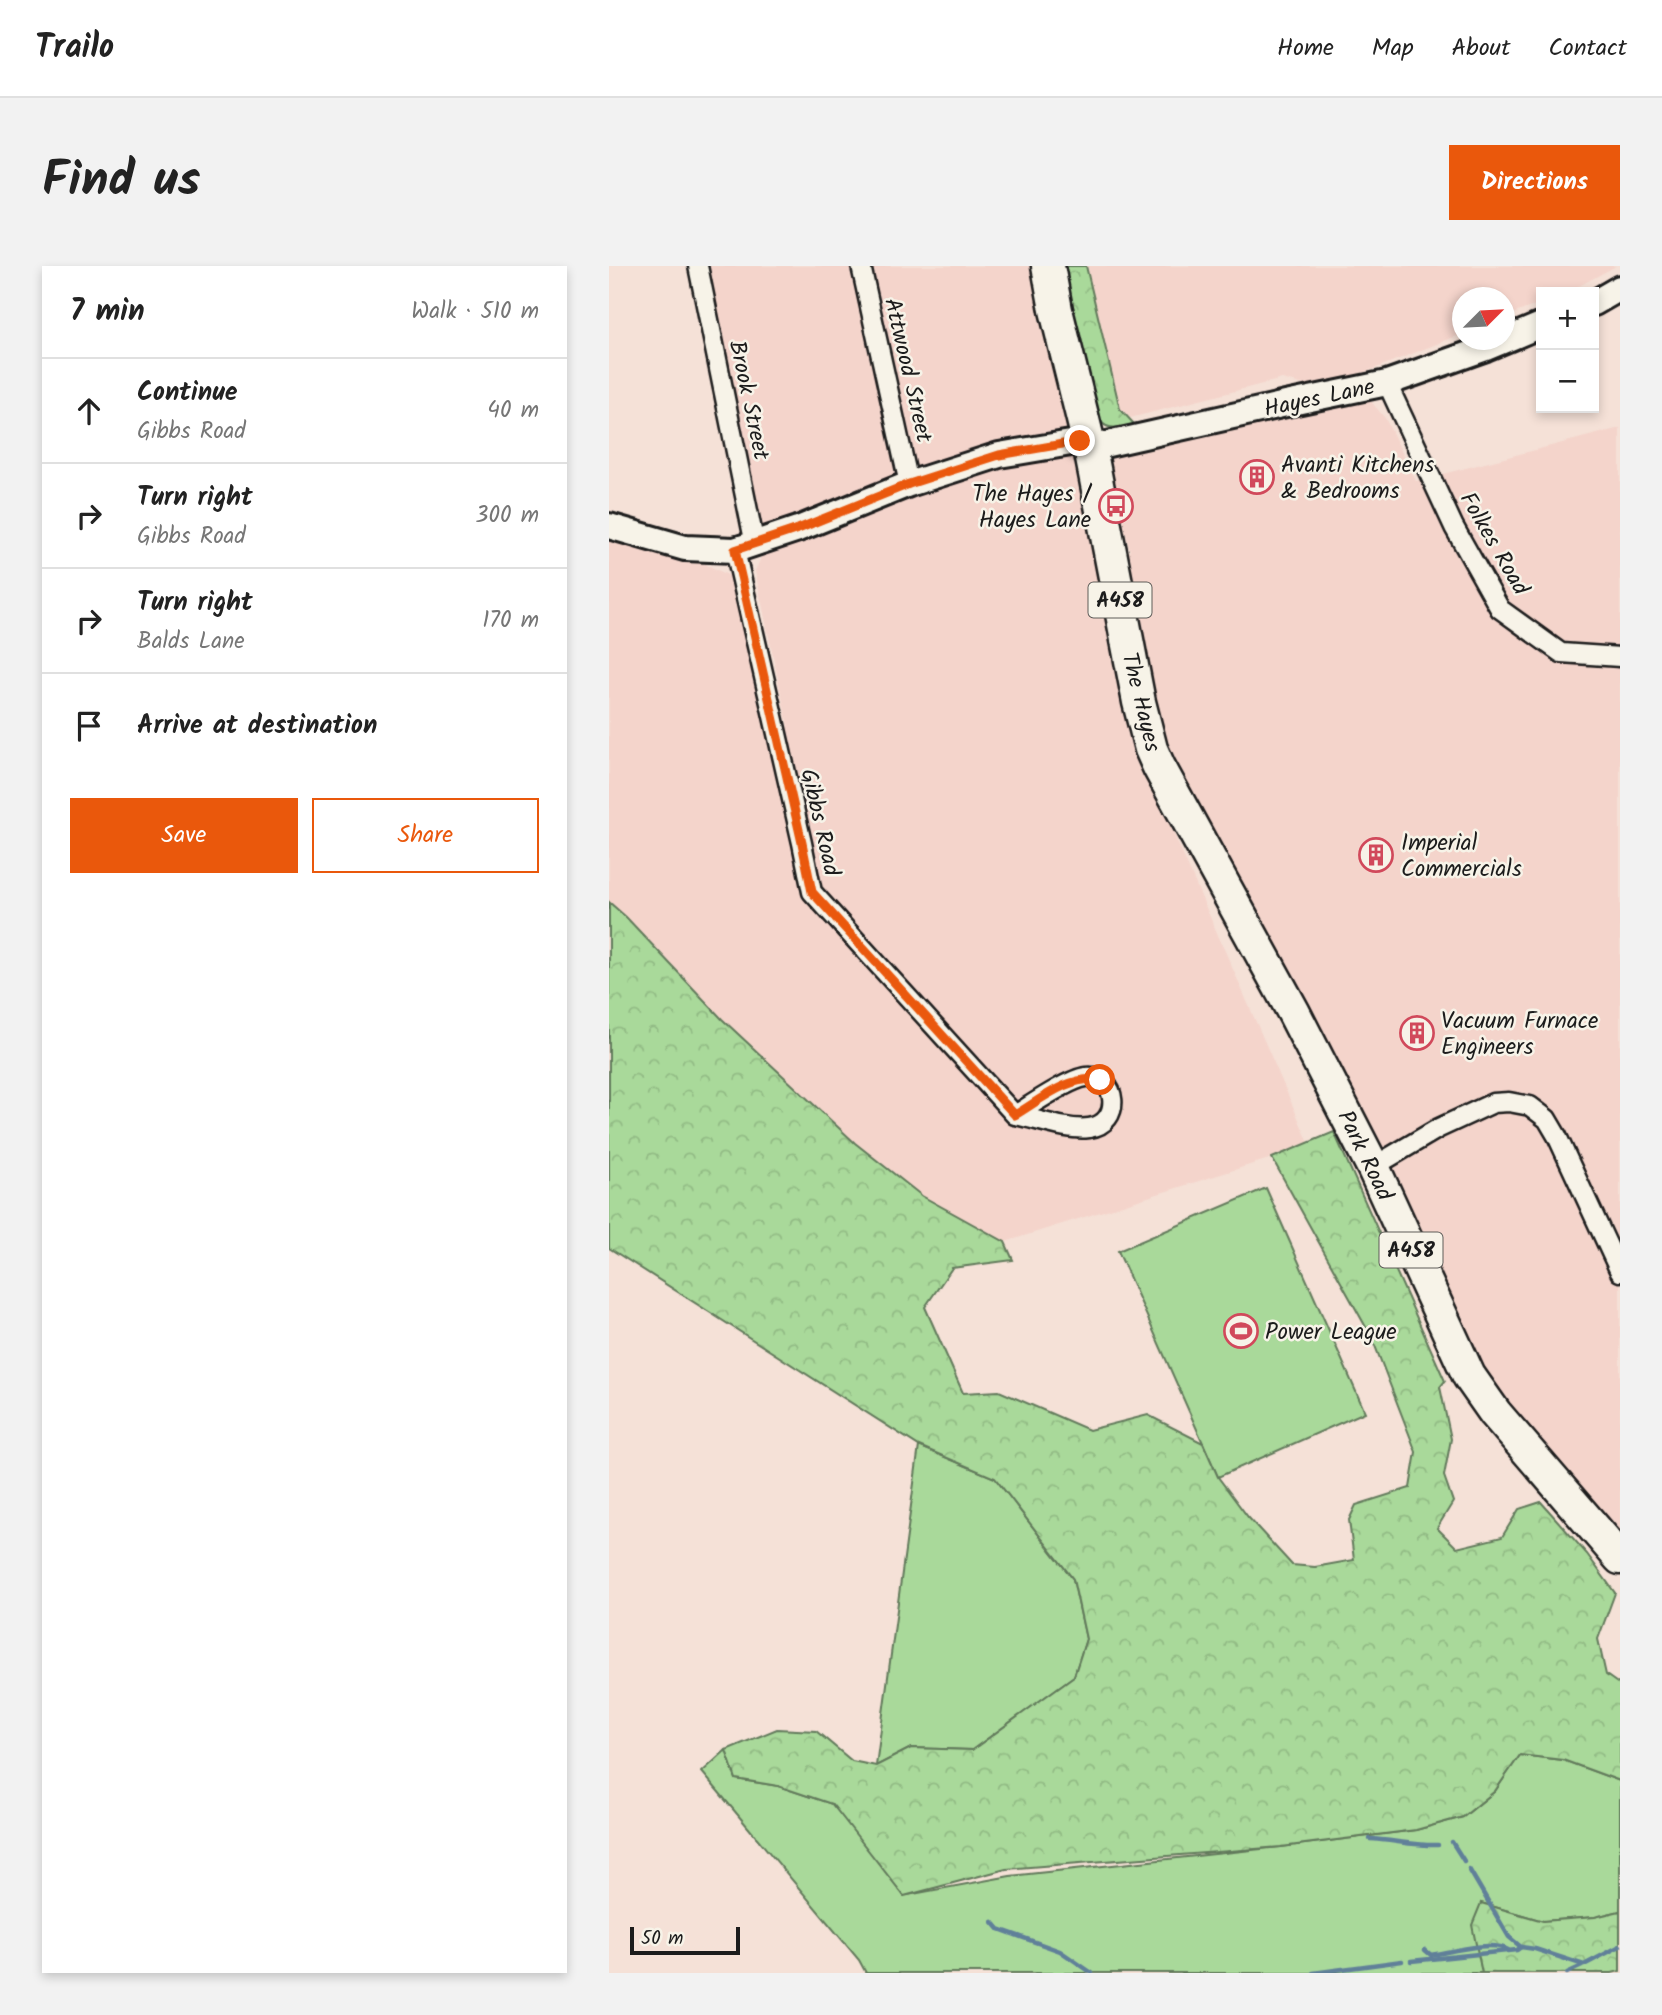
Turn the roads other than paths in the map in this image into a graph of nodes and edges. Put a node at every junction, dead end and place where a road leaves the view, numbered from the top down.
1 (698, 266) edge
2 (860, 266) edge
3 (1048, 266) edge
4 (1620, 288) edge
5 (1599, 300) edge
6 (1536, 327) edge
7 (1387, 383) junction
8 (1089, 444) junction
9 (909, 484) junction
10 (609, 526) edge
11 (745, 547) junction
12 (1620, 657) edge
13 (1239, 916) joint
14 (1015, 1115) junction
15 (1373, 1167) junction
16 (1620, 1272) edge
17 (1620, 1559) edge

1 - 11 street, Brook Street
2 - 9 street, Attwood Street
3 - 8 highway, The Hayes / A458
4 - 5 street
6 - 7 street, Hayes Lane
7 - 8 street, Hayes Lane
7 - 12 street, Folkes Road
8 - 9 street, Hayes Lane
8 - 13 highway, The Hayes / A458
9 - 11 street, Hayes Lane
10 - 11 street
11 - 14 street, Gibbs Road
13 - 15 highway, Park Road / A458
14 - 14 street
15 - 16 street
15 - 17 highway, Park Road / A458

